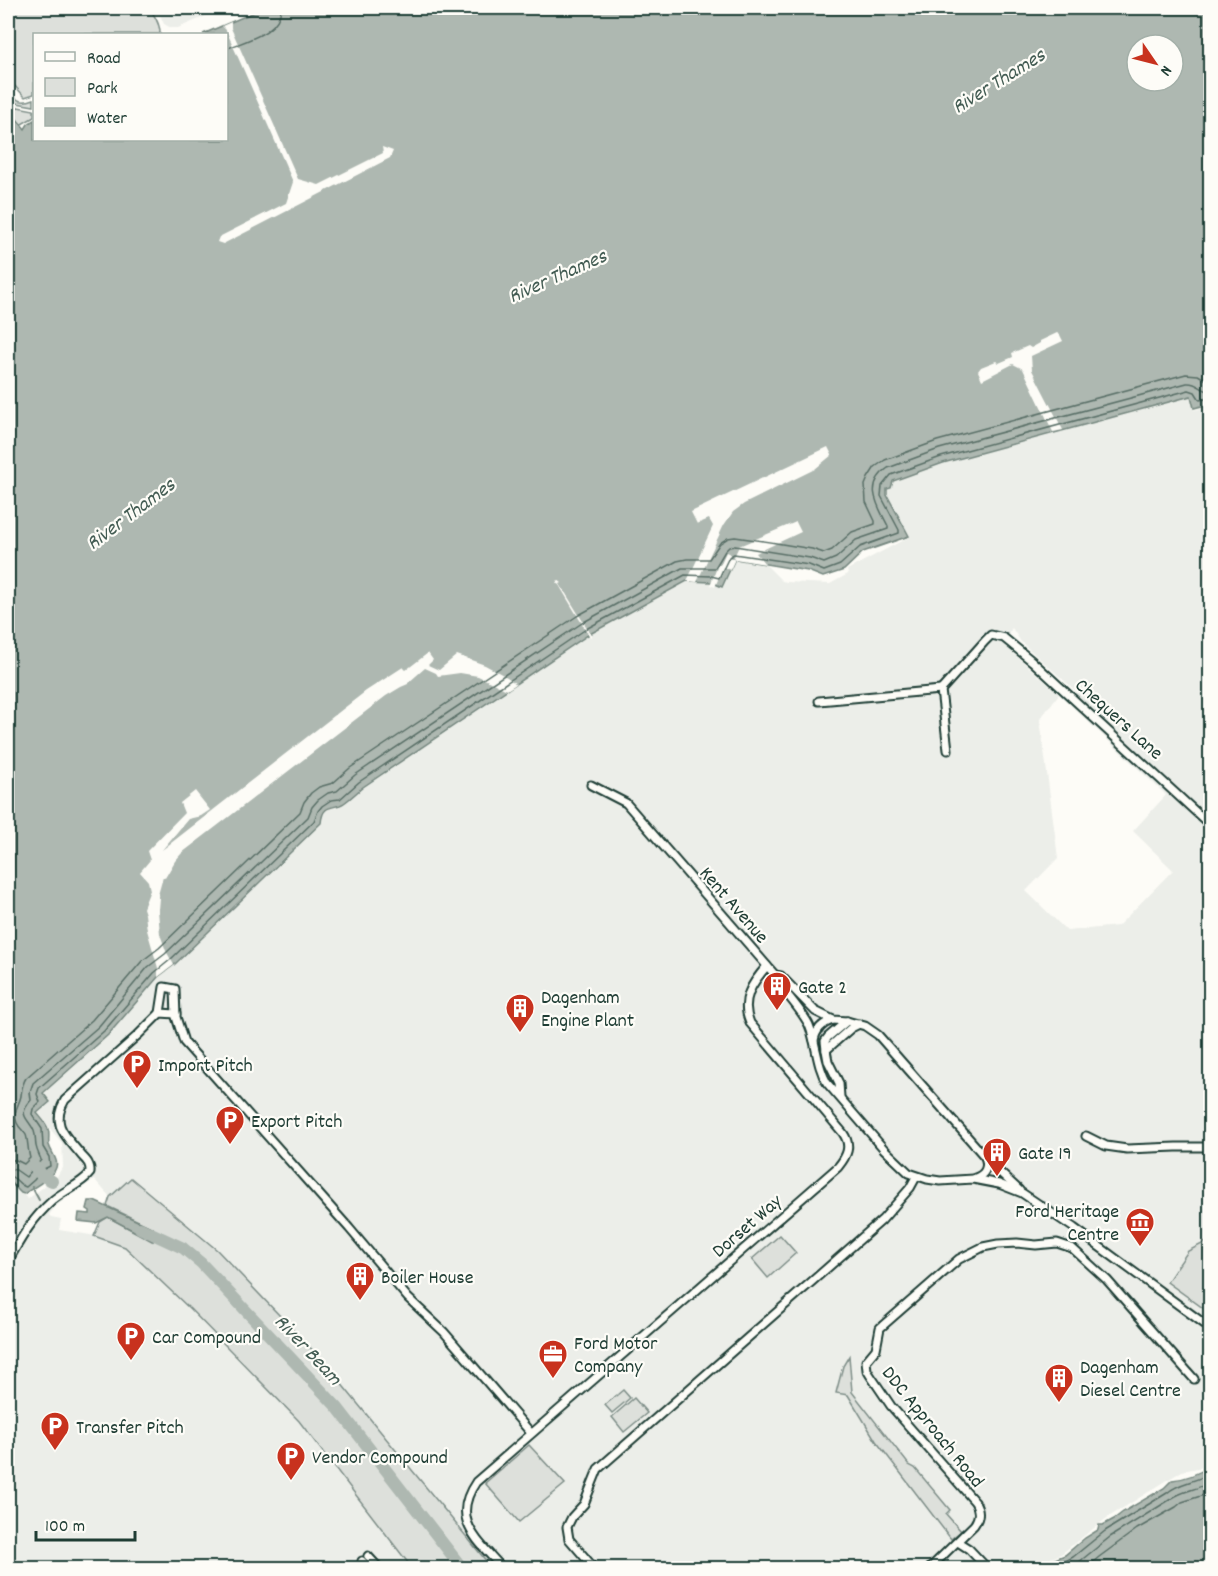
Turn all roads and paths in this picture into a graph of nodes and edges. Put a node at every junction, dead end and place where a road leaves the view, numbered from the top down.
1 (941, 690) junction
2 (819, 701) dead end
3 (948, 750) dead end
4 (591, 785) dead end
5 (1210, 825) edge
6 (767, 966) junction
7 (775, 975) junction
8 (160, 1013) junction
9 (176, 1014) junction
10 (833, 1020) junction
11 (847, 1022) junction
12 (859, 1024) junction
13 (814, 1040) junction
14 (826, 1050) junction
15 (841, 1100) junction
16 (1086, 1136) dead end
17 (1210, 1147) edge
18 (984, 1155) junction
19 (916, 1177) junction
20 (973, 1179) junction
21 (1022, 1193) junction
22 (8, 1261) edge
23 (1210, 1328) edge
24 (1194, 1379) dead end
25 (531, 1433) junction
26 (958, 1542) junction
27 (369, 1569) edge
28 (379, 1569) edge
29 (502, 1569) edge
30 (594, 1569) edge
31 (930, 1569) edge
32 (987, 1569) edge

1 - 2 street
1 - 3 street
1 - 5 street, Chequers Lane
4 - 6 street, Kent Avenue
6 - 7 street, Kent Avenue
6 - 25 street, Dorset Way
7 - 10 street
7 - 13 street, Kent Avenue
8 - 9 street
8 - 9 street
8 - 22 street
9 - 25 street
10 - 11 street
10 - 13 street
11 - 12 street
11 - 14 street
12 - 14 street
12 - 18 street
13 - 15 street, Kent Avenue
14 - 15 street
15 - 19 street
16 - 17 street
18 - 20 street
18 - 21 street
19 - 20 street
19 - 30 street
20 - 21 street
21 - 23 street
24 - 26 street, DDC Approach Road
25 - 29 street, Dorset Way
26 - 31 street, DDC Approach Road
26 - 32 street
27 - 28 street

